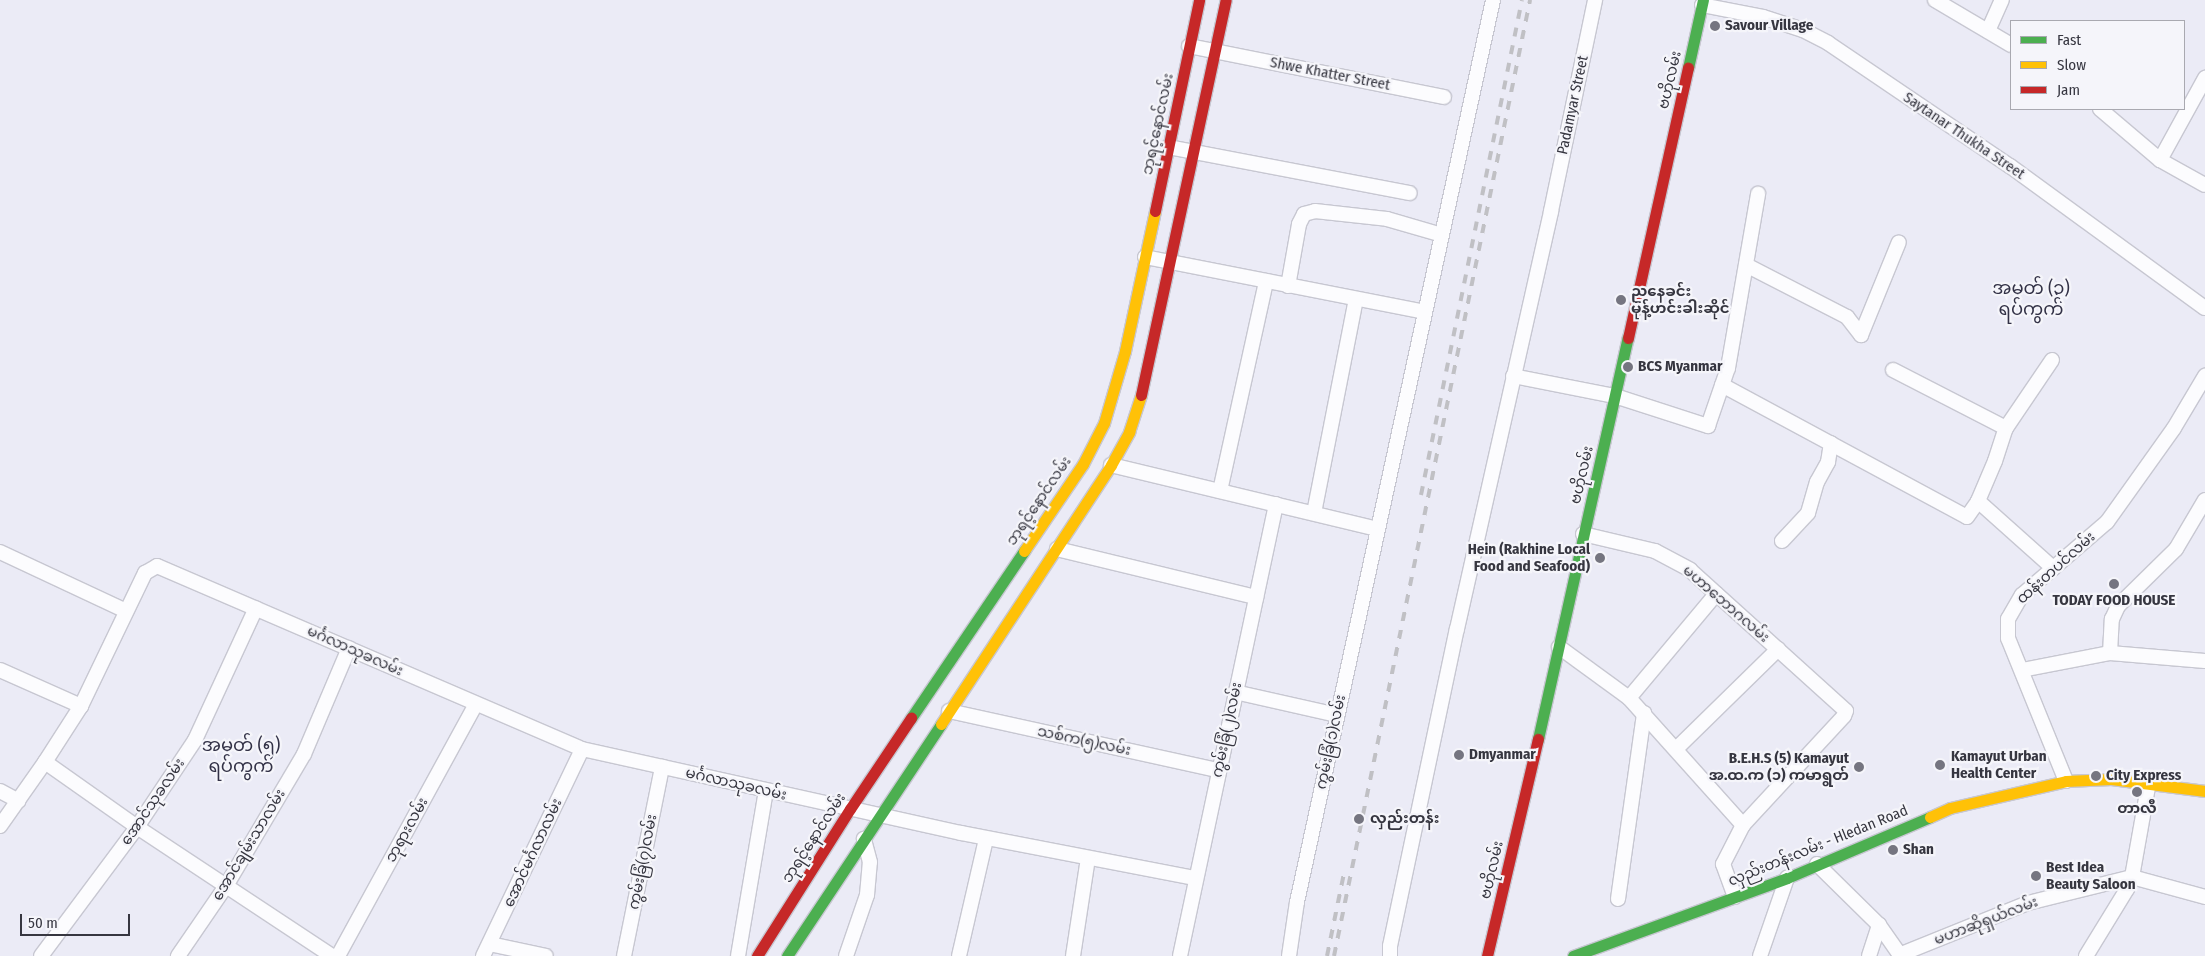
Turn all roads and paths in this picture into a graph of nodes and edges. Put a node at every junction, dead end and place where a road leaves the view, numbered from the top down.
1 (1199, 0) edge
2 (1226, 0) edge
3 (1493, 0) edge
4 (1595, 0) edge
5 (1936, 0) edge
6 (2002, 0) edge
7 (1702, 3) edge
8 (1988, 32) junction
9 (2010, 44) edge
10 (1189, 46) junction
11 (1216, 51) junction
12 (2205, 78) edge
13 (1444, 97) dead end
14 (2101, 110) edge
15 (1168, 148) junction
16 (1192, 152) junction
17 (2160, 160) junction
18 (2205, 185) edge
19 (1410, 193) dead end
20 (1758, 194) dead end
21 (1442, 235) junction
22 (1899, 242) dead end
23 (1145, 257) junction
24 (1170, 263) junction
25 (1746, 265) junction
26 (1266, 282) junction
27 (1288, 286) junction
28 (1356, 299) junction
29 (2205, 308) edge
30 (1425, 312) junction
31 (2052, 360) dead end
32 (1893, 370) dead end
33 (1513, 376) junction
34 (2205, 376) edge
35 (1722, 385) junction
36 (1615, 396) junction
37 (2006, 428) junction
38 (1831, 443) junction
39 (1111, 464) junction
40 (1220, 491) junction
41 (2205, 500) edge
42 (1978, 501) junction
43 (1276, 504) junction
44 (1314, 513) junction
45 (1377, 529) junction
46 (1583, 534) junction
47 (1053, 536) junction
48 (1782, 541) dead end
49 (0, 552) edge
50 (2053, 568) junction
51 (1716, 594) junction
52 (1256, 597) junction
53 (256, 608) junction
54 (126, 611) junction
55 (990, 627) junction
56 (1559, 647) junction
57 (349, 648) junction
58 (1778, 649) junction
59 (2110, 653) junction
60 (2205, 661) edge
61 (0, 670) edge
62 (2022, 670) junction
63 (1235, 692) junction
64 (1628, 698) junction
65 (476, 704) junction
66 (81, 706) junction
67 (949, 711) junction
68 (1644, 713) junction
69 (1337, 715) junction
70 (930, 716) junction
71 (582, 749) junction
72 (1676, 749) junction
73 (45, 762) junction
74 (662, 767) junction
75 (1218, 770) junction
76 (2066, 781) junction
77 (2148, 782) junction
78 (0, 791) edge
79 (766, 791) junction
80 (2205, 791) edge
81 (19, 801) junction
82 (850, 809) junction
83 (880, 814) junction
84 (1743, 825) junction
85 (0, 826) edge
86 (137, 827) junction
87 (864, 839) junction
88 (986, 839) junction
89 (1088, 858) junction
90 (1817, 864) junction
91 (2132, 877) junction
92 (1195, 878) junction
93 (1787, 878) junction
94 (226, 886) junction
95 (1735, 897) junction
96 (2205, 897) edge
97 (1618, 899) dead end
98 (1879, 925) junction
99 (486, 950) edge
100 (41, 956) edge
101 (178, 956) edge
102 (332, 956) edge
103 (338, 956) edge
104 (546, 956) edge
105 (624, 956) edge
106 (738, 956) edge
107 (758, 956) edge
108 (787, 956) edge
109 (846, 956) edge
110 (959, 956) edge
111 (1073, 956) edge
112 (1180, 956) edge
113 (1289, 956) edge
114 (1390, 956) edge
115 (1487, 956) edge
116 (1572, 956) edge
117 (1760, 956) edge
118 (1869, 956) edge
119 (1900, 956) edge
120 (2086, 956) edge

1 - 10 main road, ဘုရင့်နောင်လမ်း
2 - 11 main road, ဘုရင့်နောင်လမ်း
3 - 21 street, ကွမ်းခြံ(၁)လမ်း
4 - 33 street, Padamyar Street
5 - 8 street
6 - 8 street
7 - 29 street, Saytanar Thukha Street
7 - 36 main road, ဗဟိုလမ်း
8 - 9 street
10 - 11 street, Shwe Khatter Street
10 - 15 main road, ဘုရင့်နောင်လမ်း
11 - 13 street, Shwe Khatter Street
11 - 16 main road, ဘုရင့်နောင်လမ်း
12 - 17 street
14 - 17 street
15 - 16 street
15 - 23 main road, ဘုရင့်နောင်လမ်း
16 - 19 street
16 - 24 main road, ဘုရင့်နောင်လမ်း
17 - 18 street
20 - 25 street
21 - 27 street
21 - 30 street, ကွမ်းခြံ(၁)လမ်း
22 - 25 street
23 - 24 street
23 - 47 main road, ဘုရင့်နောင်လမ်း
24 - 26 street
24 - 39 main road, ဘုရင့်နောင်လမ်း
25 - 35 street
26 - 27 street
26 - 40 street
27 - 28 street
28 - 30 street
28 - 44 street
30 - 45 street, ကွမ်းခြံ(၁)လမ်း
31 - 37 street
32 - 37 street
33 - 36 street
33 - 114 street, Padamyar Street
34 - 50 street, ထန်းတပင်လမ်း
35 - 36 street
35 - 38 street
36 - 46 main road, ဗဟိုလမ်း
37 - 42 street
38 - 42 street
38 - 48 street
39 - 40 street
39 - 47 main road, ဘုရင့်နောင်လမ်း
40 - 43 street
41 - 59 street
42 - 50 street
43 - 44 street
43 - 52 street, ကွမ်းခြံ(၂)လမ်း
44 - 45 street
45 - 69 street, ကွမ်းခြံ(၁)လမ်း
46 - 51 street, မဟာဘောဂလမ်း
46 - 56 main road, ဗဟိုလမ်း
47 - 52 street
47 - 55 main road, ဘုရင့်နောင်လမ်း
47 - 55 main road, ဘုရင့်နောင်လမ်း
49 - 54 street
50 - 62 street, ထန်းတပင်လမ်း
51 - 58 street, မဟာဘောဂလမ်း
51 - 64 street
52 - 63 street, ကွမ်းခြံ(၂)လမ်း
53 - 54 street, မင်္ဂလာသုခလမ်း
53 - 57 street, မင်္ဂလာသုခလမ်း
53 - 86 street, အောင်သုခလမ်း
54 - 66 street, မင်္ဂလာသုခလမ်း
55 - 67 main road, ဘုရင့်နောင်လမ်း
55 - 70 main road, ဘုရင့်နောင်လမ်း
56 - 64 street
56 - 115 main road, ဗဟိုလမ်း
57 - 65 street, မင်္ဂလာသုခလမ်း
57 - 94 street, အောင်ချမ်းသာလမ်း
58 - 72 street
58 - 84 street, မဟာဘောဂလမ်း
59 - 60 street
59 - 62 street
61 - 66 street
62 - 76 street, ထန်းတပင်လမ်း
63 - 69 street
63 - 75 street, ကွမ်းခြံ(၂)လမ်း
64 - 68 street
65 - 71 street, မင်္ဂလာသုခလမ်း
65 - 103 street, ဘုရားလမ်း
66 - 73 street, မင်္ဂလာသုခလမ်း
67 - 70 main road, ဘုရင့်နောင်လမ်း
67 - 75 street, သစ်က(၅)လမ်း
68 - 72 street
68 - 97 street
69 - 113 street, ကွမ်းခြံ(၁)လမ်း
70 - 82 main road, ဘုရင့်နောင်လမ်း
70 - 83 main road, ဘုရင့်နောင်လမ်း
71 - 74 street, မင်္ဂလာသုခလမ်း
71 - 99 street, အောင်မင်္ဂလာလမ်း
72 - 84 street
73 - 81 street, မင်္ဂလာသုခလမ်း
73 - 86 street
74 - 79 street, မင်္ဂလာသုခလမ်း
74 - 105 street, ကွမ်းခြံ(၇)လမ်း
75 - 92 street, ကွမ်းခြံ(၂)လမ်း
76 - 77 main road, လှည်းတန်းလမ်း - Hledan Road
76 - 90 main road, လှည်းတန်းလမ်း - Hledan Road
77 - 80 main road, လှည်းတန်းလမ်း - Hledan Road
77 - 91 street
78 - 81 street
79 - 82 street, မင်္ဂလာသုခလမ်း
79 - 106 street
81 - 85 street, မင်္ဂလာသုခလမ်း
82 - 83 street, မင်္ဂလာသုခလမ်း
82 - 107 main road, ဘုရင့်နောင်လမ်း
83 - 87 main road, ဘုရင့်နောင်လမ်း
83 - 88 street, မင်္ဂလာသုခလမ်း
84 - 95 street
86 - 94 street
86 - 100 street, အောင်သုခလမ်း
87 - 108 main road, ဘုရင့်နောင်လမ်း
87 - 109 street
88 - 89 street, မင်္ဂလာသုခလမ်း
88 - 110 street
89 - 92 street, မင်္ဂလာသုခလမ်း
89 - 111 street
90 - 93 main road, လှည်းတန်းလမ်း - Hledan Road
90 - 98 street
91 - 96 street
91 - 119 street, မဟာဆိုရှယ်လမ်း
91 - 120 street
92 - 112 street, ကွမ်းခြံ(၂)လမ်း
93 - 95 main road, လှည်းတန်းလမ်း - Hledan Road
93 - 117 street
94 - 101 street, အောင်ချမ်းသာလမ်း
94 - 102 street
95 - 116 main road, လှည်းတန်းလမ်း - Hledan Road
98 - 118 street
98 - 119 street
99 - 104 street

